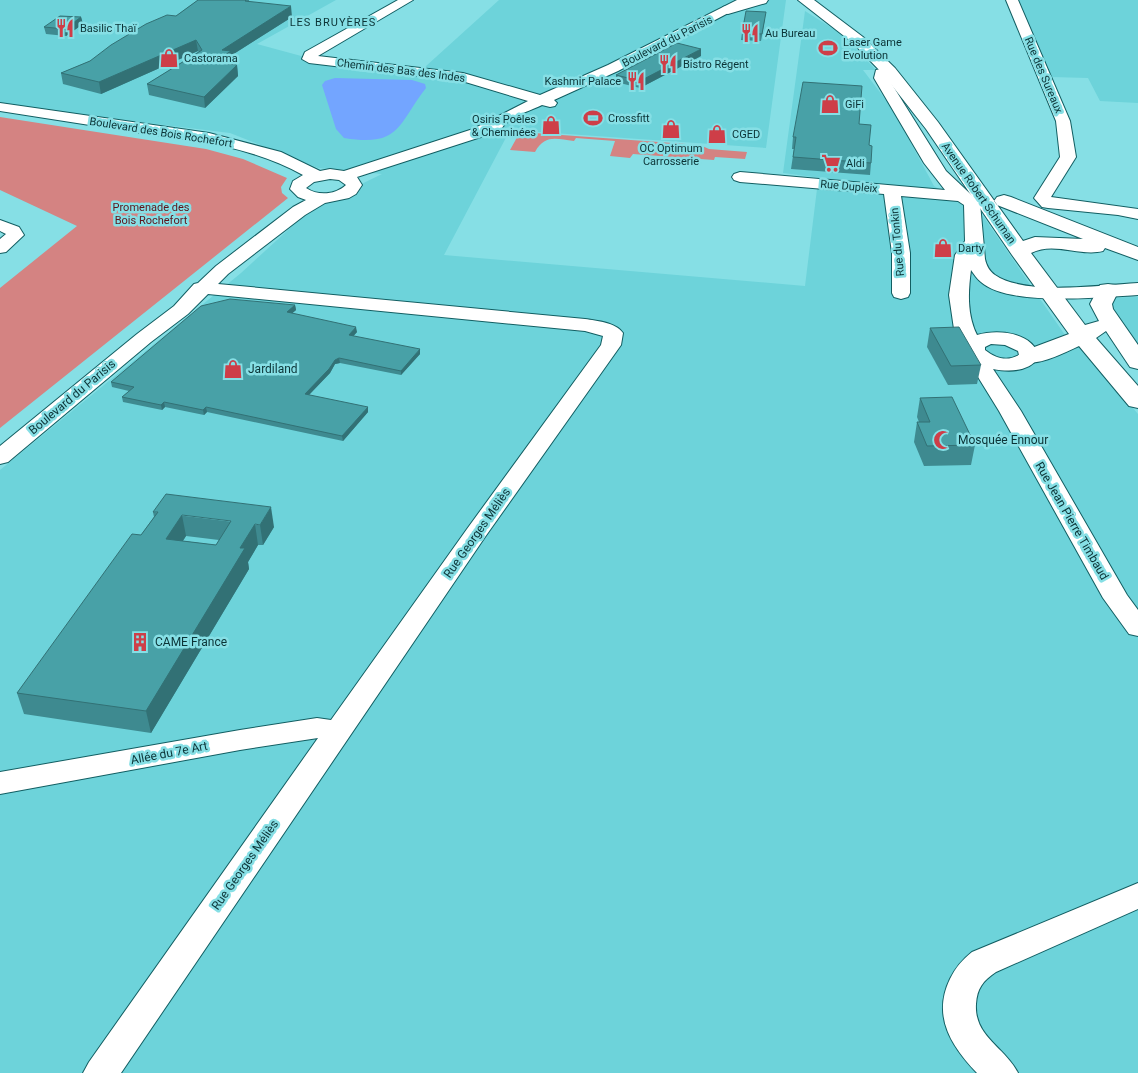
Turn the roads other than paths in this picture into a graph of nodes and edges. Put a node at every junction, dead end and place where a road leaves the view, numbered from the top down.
1 (407, 0) edge
2 (761, 0) edge
3 (805, 0) edge
4 (815, 0) edge
5 (1012, 0) edge
6 (745, 1) edge
7 (728, 10) junction
8 (885, 72) junction
9 (913, 81) junction
10 (547, 101) junction
11 (0, 107) edge
12 (0, 112) edge
13 (933, 117) junction
14 (740, 177) dead end
15 (349, 179) junction
16 (309, 183) junction
17 (892, 190) junction
18 (322, 198) junction
19 (965, 199) junction
20 (1004, 201) junction
21 (1138, 214) edge
22 (0, 225) edge
23 (973, 243) junction
24 (251, 247) junction
25 (1027, 247) junction
26 (0, 248) edge
27 (1138, 255) edge
28 (201, 288) junction
29 (1136, 289) edge
30 (1108, 290) junction
31 (1059, 292) junction
32 (901, 293) dead end
33 (1090, 332) junction
34 (977, 353) junction
35 (1027, 359) junction
36 (1138, 362) edge
37 (1138, 375) edge
38 (1138, 401) edge
39 (1010, 411) junction
40 (0, 457) edge
41 (1138, 628) edge
42 (338, 730) junction
43 (0, 783) edge
44 (1138, 895) edge
45 (101, 1073) edge
46 (1000, 1073) edge

1 - 10 street, Chemin des Bas des Indes
2 - 7 main road
3 - 8 main road, Avenue Robert Schuman
4 - 9 main road
5 - 21 street, Rue des Sureaux
6 - 7 street, Boulevard du Parisis
7 - 10 street, Boulevard du Parisis
8 - 9 main road
8 - 13 main road, Avenue Robert Schuman
8 - 19 street
9 - 13 main road
10 - 15 street, Boulevard du Parisis
11 - 16 street, Boulevard des Bois Rochefort
12 - 16 street, Boulevard des Bois Rochefort
13 - 19 main road
13 - 20 main road, Avenue Robert Schuman
13 - 25 main road, Avenue Robert Schuman
14 - 17 street, Rue Dupleix
15 - 16 street
15 - 18 street
16 - 18 street
16 - 24 street, Boulevard du Parisis
17 - 19 street, Rue Dupleix
17 - 32 street, Rue du Tonkin
18 - 24 street, Boulevard du Parisis
19 - 23 street, Rue Jean Pierre Timbaud
20 - 25 main road, Avenue Robert Schuman
20 - 27 main road
22 - 26 street
23 - 31 street
23 - 34 street, Rue Jean Pierre Timbaud
24 - 28 street, Boulevard du Parisis
25 - 27 main road
25 - 31 main road, Avenue Robert Schuman
28 - 40 street, Boulevard du Parisis
28 - 42 street, Rue Georges Méliès
29 - 30 street
30 - 31 street
30 - 36 main road
31 - 33 main road, Avenue Robert Schuman
33 - 35 main road
33 - 37 main road, Avenue Robert Schuman
33 - 38 main road, Avenue Robert Schuman
34 - 35 street
34 - 39 street, Rue Jean Pierre Timbaud
35 - 39 street, Rue Jean Pierre Timbaud
39 - 41 street, Rue Jean Pierre Timbaud
42 - 43 street, Allée du 7e Art
42 - 45 street, Rue Georges Méliès
44 - 46 street

